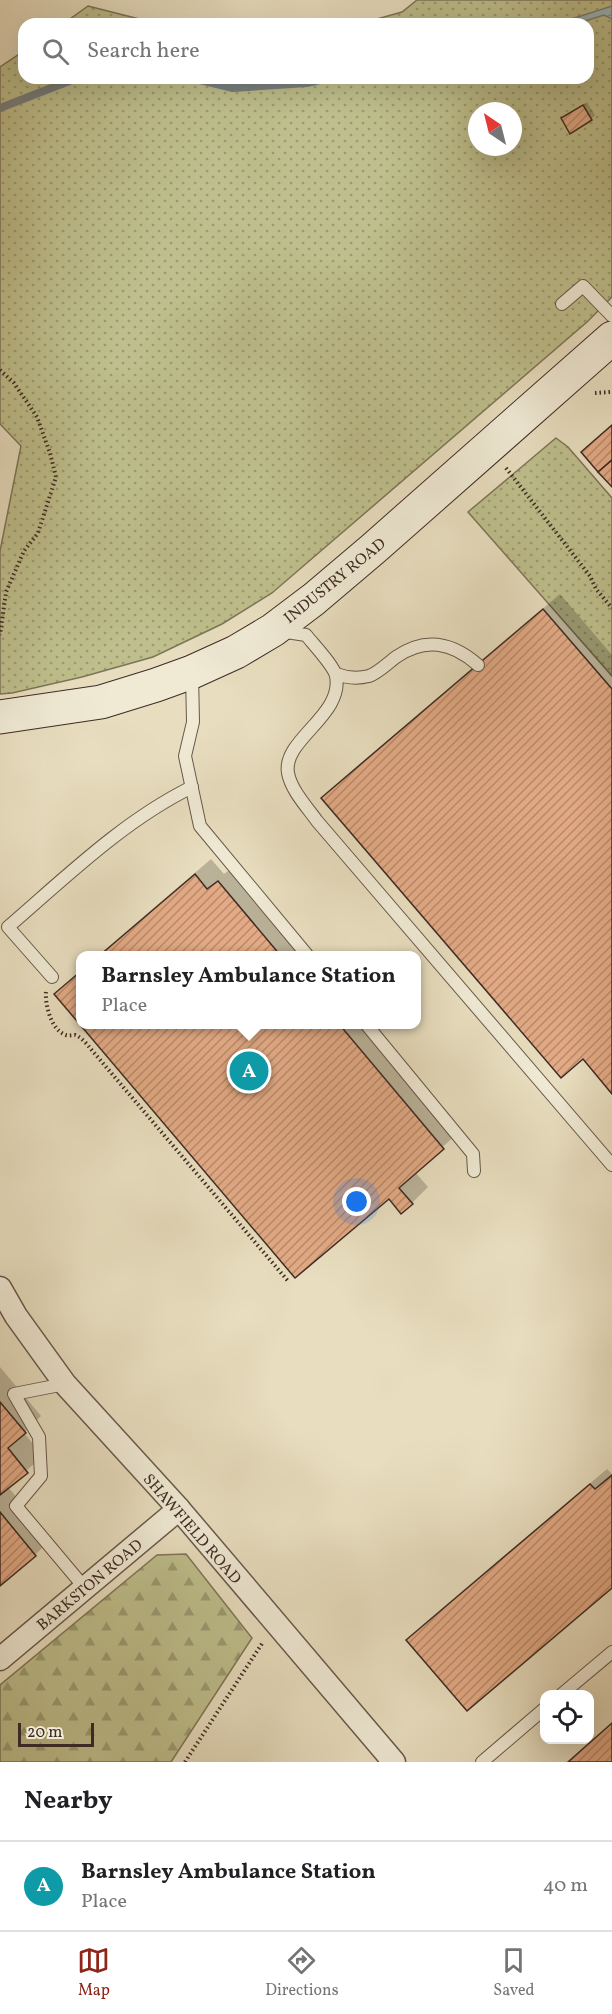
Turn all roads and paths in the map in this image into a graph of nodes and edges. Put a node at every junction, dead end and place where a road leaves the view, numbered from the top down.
1 (562, 304) dead end
2 (610, 339) edge
3 (0, 370) edge
4 (501, 461) dead end
5 (612, 608) edge
6 (310, 619) junction
7 (0, 635) edge
8 (478, 665) dead end
9 (192, 672) junction
10 (336, 674) junction
11 (0, 717) edge
12 (192, 787) junction
13 (304, 951) edge
14 (52, 977) joint
15 (370, 1029) edge
16 (612, 1166) edge
17 (474, 1171) dead end
18 (288, 1281) dead end
19 (0, 1288) edge
20 (65, 1384) junction
21 (179, 1509) junction
22 (84, 1587) junction
23 (275, 1624) junction
24 (612, 1652) edge
25 (0, 1659) edge
26 (568, 1690) edge
27 (540, 1712) edge
28 (185, 1762) edge
29 (394, 1762) edge
30 (482, 1762) edge

1 - 2 lane
2 - 6 street, INDUSTRY ROAD
3 - 7 path
4 - 5 path
6 - 9 street, INDUSTRY ROAD
6 - 10 lane
8 - 10 lane
9 - 11 street, INDUSTRY ROAD
9 - 12 lane
10 - 16 lane
12 - 13 lane
12 - 14 lane
14 - 18 path
15 - 17 lane
19 - 20 street, SHAWFIELD ROAD
20 - 21 street, SHAWFIELD ROAD
20 - 22 lane
21 - 22 street, BARKSTON ROAD
21 - 23 street, SHAWFIELD ROAD
22 - 25 street, BARKSTON ROAD
23 - 28 path
23 - 29 street, SHAWFIELD ROAD
24 - 26 lane
27 - 30 lane

